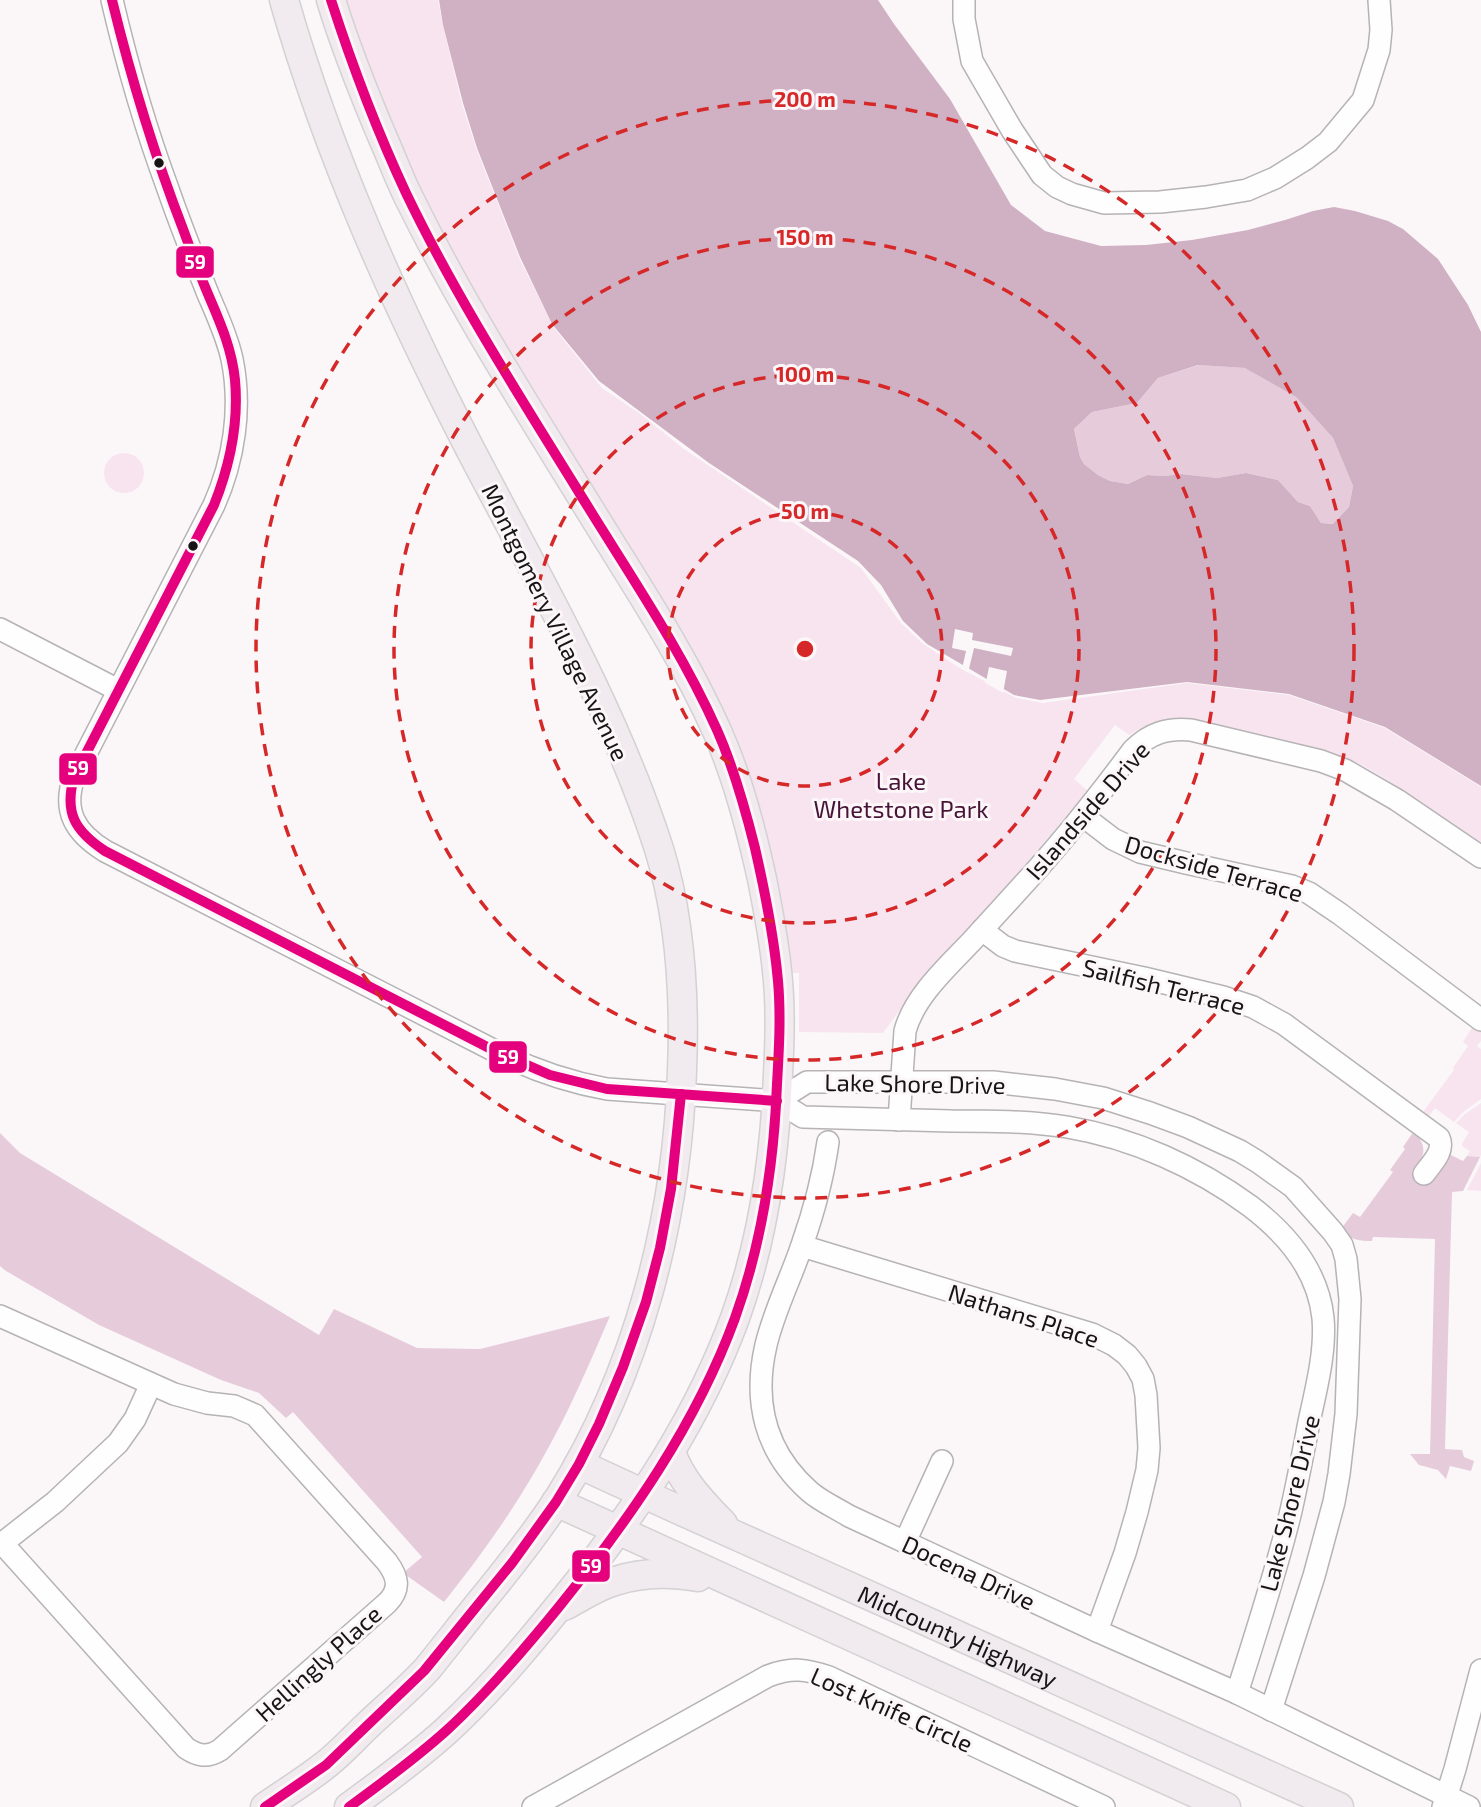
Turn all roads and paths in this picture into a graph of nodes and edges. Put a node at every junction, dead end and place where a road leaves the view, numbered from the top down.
1 (113, 0) edge
2 (284, 0) edge
3 (331, 0) edge
4 (964, 0) edge
5 (1379, 0) edge
6 (0, 629) edge
7 (118, 690) junction
8 (1083, 816) junction
9 (1481, 857) edge
10 (982, 930) junction
11 (1481, 1020) edge
12 (901, 1081) junction
13 (681, 1094) junction
14 (777, 1101) junction
15 (900, 1120) junction
16 (828, 1142) dead end
17 (1424, 1174) dead end
18 (802, 1246) junction
19 (0, 1316) edge
20 (151, 1384) junction
21 (671, 1452) junction
22 (942, 1461) dead end
23 (579, 1464) junction
24 (644, 1494) junction
25 (556, 1502) junction
26 (619, 1531) junction
27 (732, 1534) junction
28 (905, 1542) junction
29 (2, 1544) edge
30 (728, 1581) junction
31 (555, 1611) junction
32 (1097, 1631) junction
33 (1481, 1670) edge
34 (1237, 1693) junction
35 (1271, 1710) junction
36 (1445, 1802) edge
37 (265, 1807) edge
38 (349, 1807) edge
39 (533, 1807) edge
40 (1104, 1807) edge
41 (1226, 1807) edge
42 (1339, 1807) edge
43 (1469, 1807) edge

1 - 7 street
2 - 13 main road, Montgomery Village Avenue
3 - 14 main road
4 - 5 street
6 - 7 street
7 - 13 street
8 - 9 street, Islandside Drive
8 - 10 street, Islandside Drive
8 - 11 street, Dockside Terrace
10 - 12 street, Islandside Drive
10 - 17 street, Sailfish Terrace
12 - 14 street, Lake Shore Drive
12 - 15 street, Islandside Drive
12 - 35 street, Lake Shore Drive
13 - 14 street
13 - 23 main road, Montgomery Village Avenue
14 - 15 street, Lake Shore Drive
14 - 21 main road
15 - 34 street, Lake Shore Drive
16 - 18 street, Docena Drive
18 - 28 street, Docena Drive
18 - 32 street, Nathans Place
19 - 20 street, Hellingly Place
20 - 29 street
20 - 29 street, Hellingly Place
21 - 24 main road
21 - 27 main road
22 - 28 street
23 - 24 main road, Midcounty Highway
23 - 25 main road, Montgomery Village Avenue
24 - 26 main road
24 - 27 main road, Midcounty Highway
25 - 26 main road, Midcounty Highway
25 - 37 main road, Montgomery Village Avenue
26 - 30 main road, Midcounty Highway
26 - 31 main road
27 - 42 main road, Midcounty Highway
28 - 32 street, Docena Drive
30 - 31 main road
30 - 41 main road, Midcounty Highway
31 - 38 main road
32 - 34 street, Docena Drive
33 - 36 street
34 - 35 street, Docena Drive
35 - 36 street, Docena Drive
36 - 43 street, Docena Drive
39 - 40 street, Lost Knife Circle

